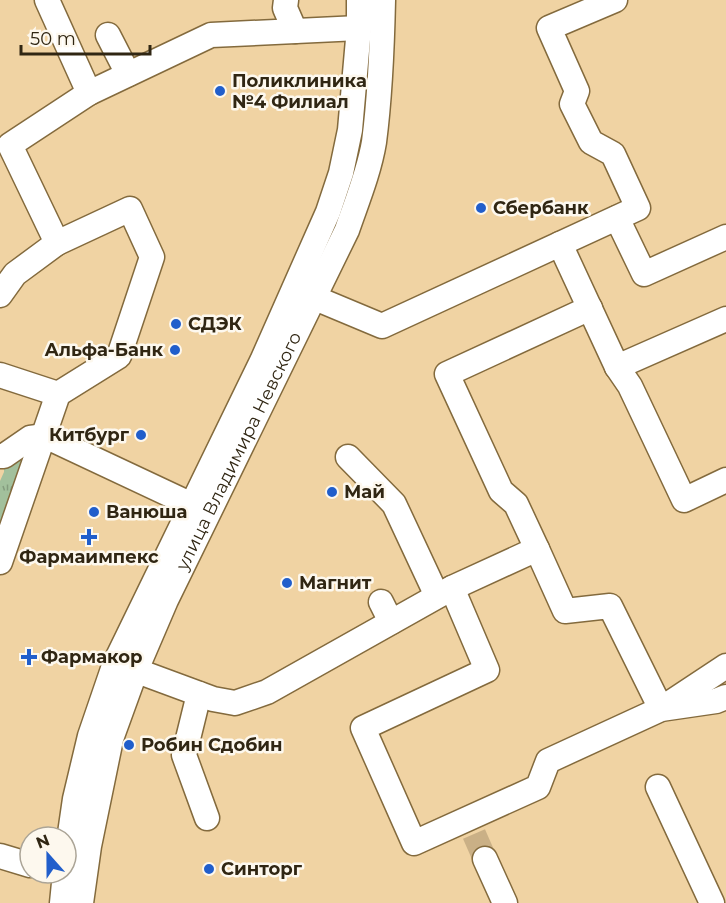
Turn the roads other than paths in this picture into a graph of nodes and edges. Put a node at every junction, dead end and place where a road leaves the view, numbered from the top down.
1 (286, 0) edge
2 (359, 0) edge
3 (383, 0) edge
4 (615, 0) edge
5 (52, 2) edge
6 (359, 28) junction
7 (295, 31) junction
8 (108, 35) dead end
9 (128, 74) junction
10 (88, 93) junction
11 (3, 140) edge
12 (617, 218) junction
13 (726, 237) edge
14 (57, 243) junction
15 (560, 244) junction
16 (0, 295) edge
17 (315, 298) junction
18 (590, 308) junction
19 (726, 319) edge
20 (617, 367) junction
21 (0, 375) edge
22 (58, 394) junction
23 (45, 436) junction
24 (0, 456) edge
25 (348, 457) dead end
26 (726, 480) edge
27 (192, 505) junction
28 (537, 549) junction
29 (0, 562) edge
30 (444, 592) junction
31 (126, 666) junction
32 (726, 666) edge
33 (199, 694) junction
34 (726, 697) edge
35 (661, 709) junction
36 (658, 787) dead end
37 (207, 818) dead end
38 (71, 825) edge
39 (0, 856) edge
40 (484, 859) tunnel mouth
41 (18, 861) edge
42 (63, 885) edge
43 (62, 903) edge
44 (81, 903) edge
45 (505, 903) edge
46 (712, 903) edge

1 - 7 street
2 - 6 street, улица Владимира Невского
3 - 17 street, улица Владимира Невского
4 - 12 street
5 - 10 street
6 - 7 street
6 - 27 street, улица Владимира Невского
7 - 9 street
8 - 9 street
9 - 10 street
10 - 11 street
11 - 14 street
12 - 13 street
12 - 15 street
14 - 16 street
14 - 22 street
15 - 17 street
15 - 18 street
17 - 31 street, улица Владимира Невского
18 - 20 street
18 - 28 street
19 - 20 street
20 - 26 street
21 - 22 street
22 - 23 street
23 - 24 street
23 - 27 street
23 - 29 street
25 - 30 street
27 - 31 street, улица Владимира Невского
28 - 30 street
28 - 35 street
30 - 33 street
30 - 35 street
31 - 33 street
31 - 38 street, улица Владимира Невского
31 - 44 street, улица Владимира Невского
32 - 35 street
33 - 37 street
34 - 35 street
36 - 46 street
39 - 41 street
40 - 45 street
42 - 43 street, улица Владимира Невского

